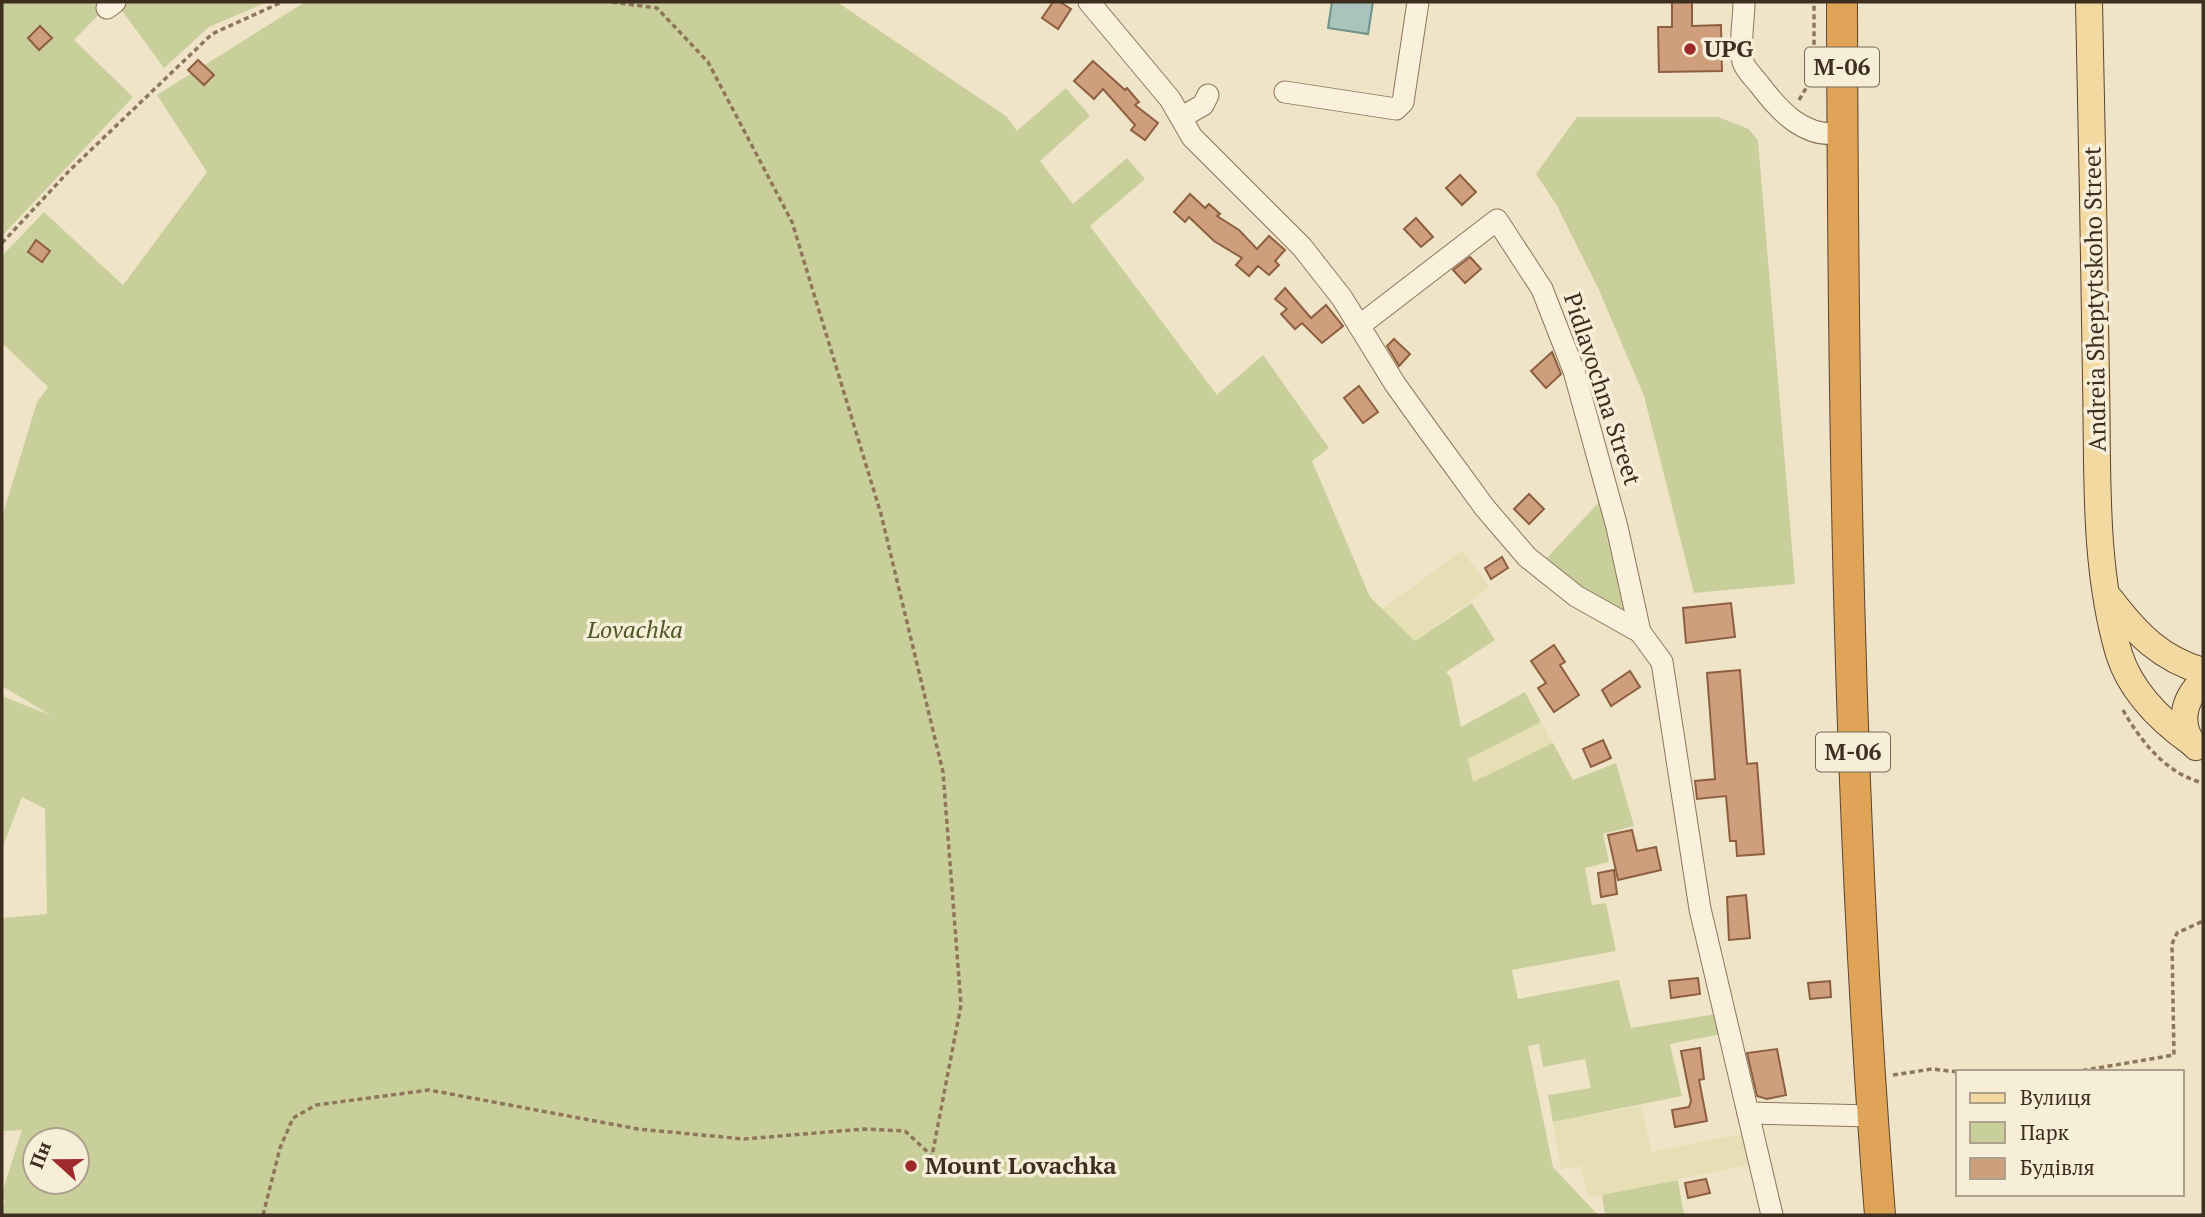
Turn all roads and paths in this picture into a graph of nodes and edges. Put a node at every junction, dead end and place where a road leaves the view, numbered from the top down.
1 (282, 2) edge
2 (612, 2) edge
3 (1089, 2) edge
4 (1418, 2) edge
5 (1744, 2) edge
6 (1814, 2) edge
7 (1842, 2) edge
8 (2089, 2) edge
9 (1285, 92) dead end
10 (1208, 95) dead end
11 (1182, 117) junction
12 (1789, 117) junction
13 (1842, 133) junction
14 (2, 243) edge
15 (1359, 326) junction
16 (2108, 595) junction
17 (1640, 632) junction
18 (2203, 671) edge
19 (2203, 681) edge
20 (2198, 748) edge
21 (2203, 921) edge
22 (2086, 1070) edge
23 (1956, 1072) edge
24 (1870, 1078) junction
25 (1748, 1113) junction
26 (1872, 1116) junction
27 (932, 1156) junction
28 (994, 1162) dead end
29 (263, 1215) edge
30 (1772, 1215) edge
31 (1880, 1215) edge

1 - 14 path
2 - 27 path
3 - 11 street, Pidlavochna Street
4 - 9 street
5 - 12 street
6 - 12 path
7 - 13 highway, М-06
8 - 16 main road, Andreia Sheptytskoho Street
10 - 11 street
11 - 15 street, Pidlavochna Street
12 - 13 street
13 - 24 highway, М-06
15 - 17 street, Pidlavochna Street
15 - 17 street, Pidlavochna Street
16 - 18 main road
16 - 20 main road, Andreia Sheptytskoho Street
17 - 25 street, Pidlavochna Street
19 - 20 main road
21 - 22 path
23 - 24 path
24 - 26 highway, М-06
25 - 26 street
25 - 30 street, Pidlavochna Street
26 - 31 highway, М-06
27 - 28 path
27 - 29 path

